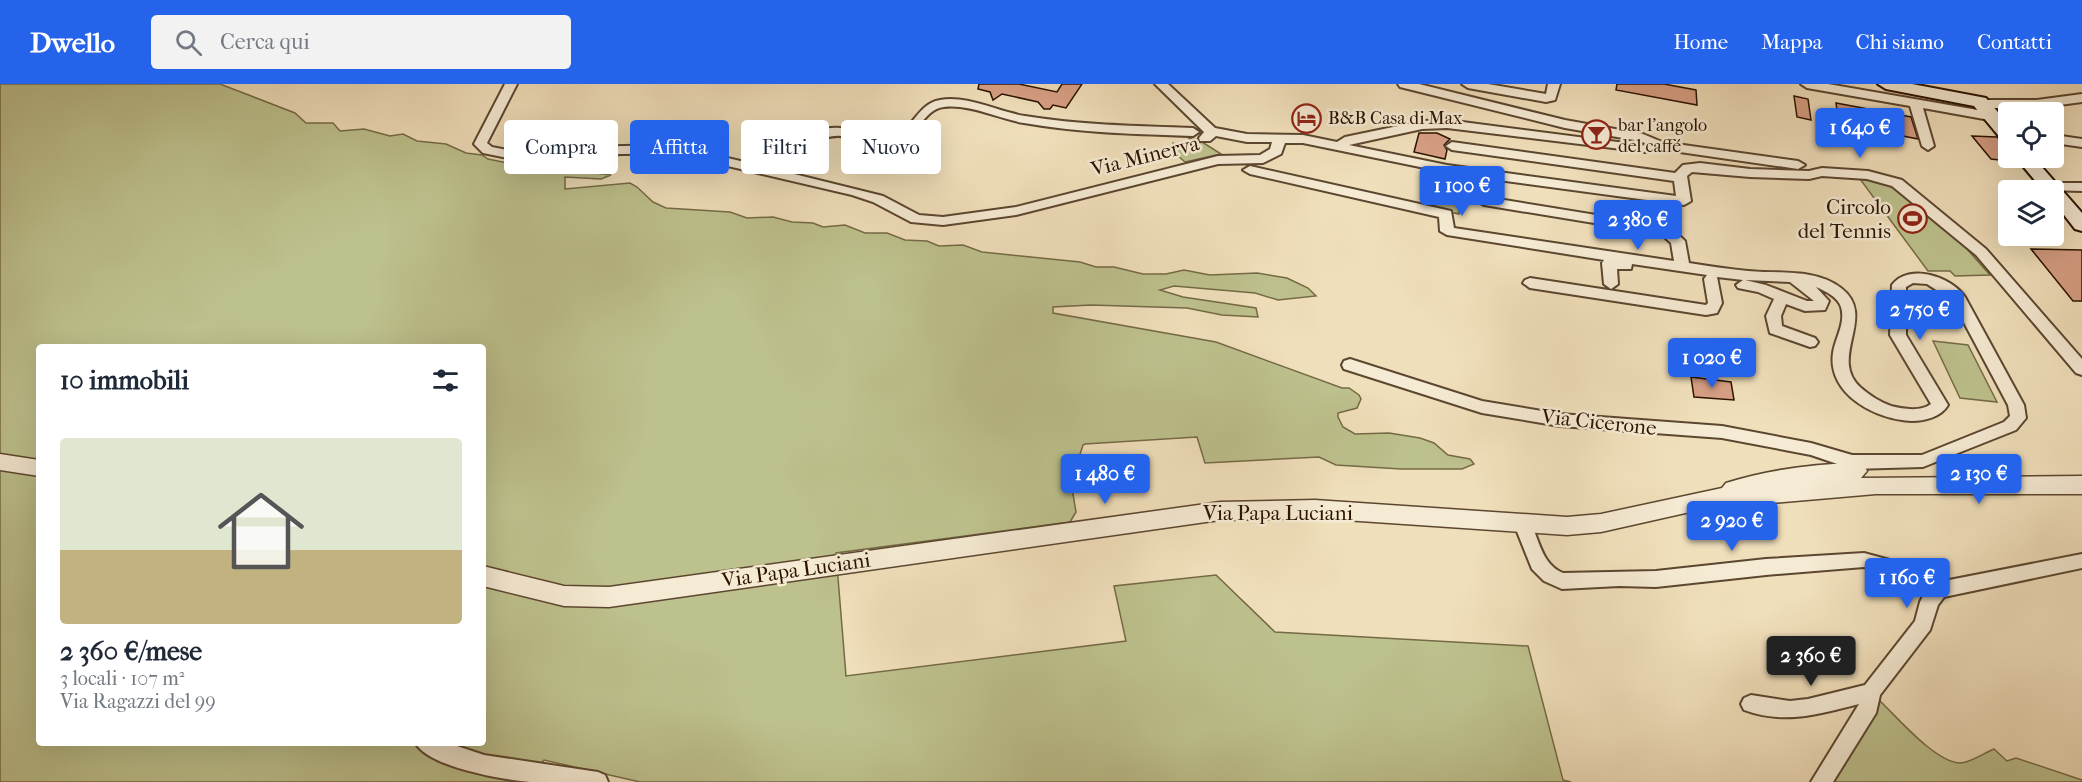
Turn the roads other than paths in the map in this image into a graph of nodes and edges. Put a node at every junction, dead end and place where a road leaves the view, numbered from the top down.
1 (511, 84) edge
2 (1161, 84) edge
3 (1404, 84) edge
4 (1468, 84) edge
5 (1554, 84) edge
6 (1807, 84) edge
7 (1886, 84) edge
8 (2082, 98) edge
9 (1915, 103) junction
10 (1990, 111) junction
11 (1998, 121) edge
12 (829, 131) edge
13 (1202, 132) junction
14 (1280, 137) junction
15 (2064, 140) edge
16 (2082, 143) edge
17 (1659, 145) junction
18 (1341, 146) junction
19 (1452, 146) dead end
20 (1928, 146) dead end
21 (741, 164) edge
22 (2034, 168) edge
23 (1453, 170) junction
24 (1250, 171) dead end
25 (1822, 172) junction
26 (787, 174) edge
27 (1680, 178) junction
28 (2044, 180) edge
29 (2082, 187) edge
30 (2064, 188) edge
31 (2064, 203) edge
32 (2082, 225) edge
33 (1682, 266) junction
34 (1711, 279) junction
35 (1794, 279) junction
36 (1530, 283) dead end
37 (1611, 284) dead end
38 (1783, 297) junction
39 (1810, 342) dead end
40 (1350, 365) dead end
41 (2082, 369) edge
42 (0, 462) edge
43 (1854, 466) junction
44 (36, 468) edge
45 (1876, 485) junction
46 (2082, 485) edge
47 (1729, 495) junction
48 (1523, 524) junction
49 (2082, 561) edge
50 (486, 577) edge
51 (1938, 590) junction
52 (1870, 692) junction
53 (1751, 704) dead end
54 (430, 746) edge
55 (598, 782) edge
56 (1821, 782) edge

1 - 21 street, Via Minerva
2 - 13 street
3 - 17 street
4 - 5 street
6 - 9 street
7 - 10 main road
8 - 10 street
9 - 10 street
9 - 20 street
10 - 11 main road
12 - 13 street
13 - 14 street
14 - 18 street
14 - 26 street, Via Minerva
15 - 16 street
17 - 18 street
17 - 25 street
18 - 23 street
19 - 27 street
22 - 28 main road
23 - 27 street
23 - 33 street
24 - 33 street
25 - 27 street
25 - 41 street
29 - 30 street
31 - 32 main road
33 - 35 street
34 - 36 street
34 - 37 street
34 - 38 street
35 - 38 street
35 - 43 street, Via Cicerone
38 - 39 street
40 - 43 street, Via Cicerone
42 - 44 street
43 - 45 street
43 - 47 street, Via Papa Luciani
45 - 46 street
45 - 47 street
47 - 48 street, Via Papa Luciani
48 - 50 street, Via Papa Luciani
48 - 51 street
49 - 51 street
51 - 52 street
52 - 53 street
52 - 56 street
54 - 55 street

